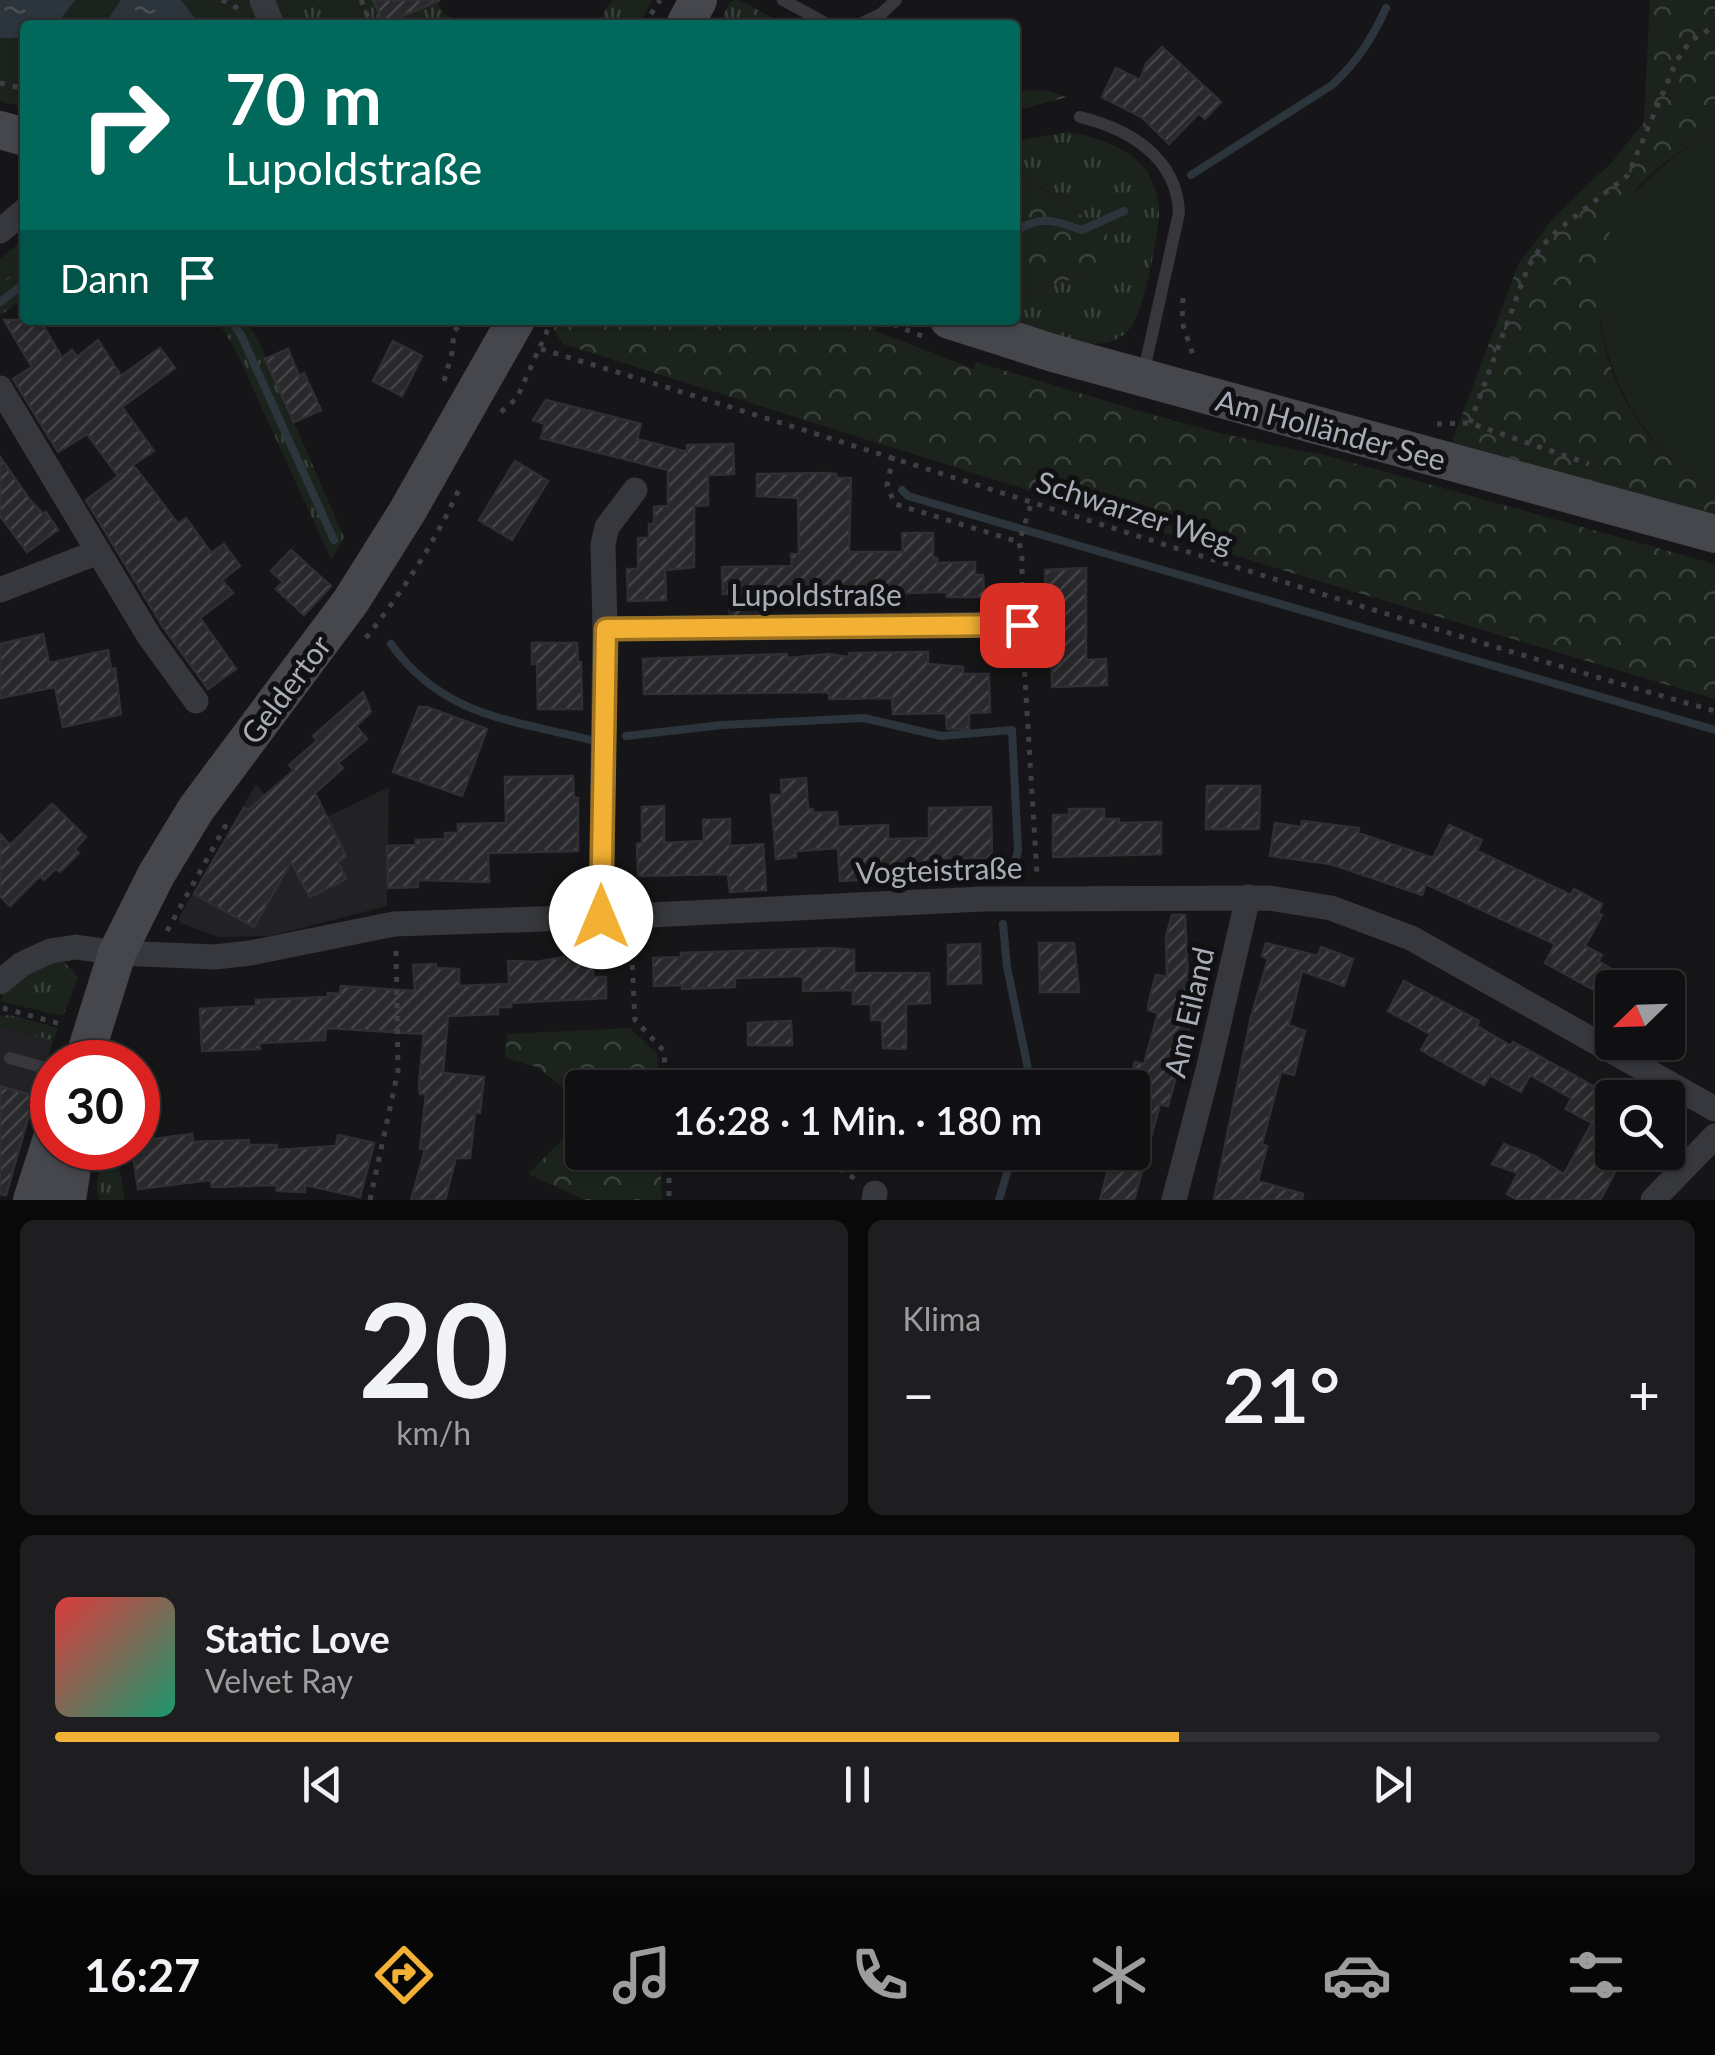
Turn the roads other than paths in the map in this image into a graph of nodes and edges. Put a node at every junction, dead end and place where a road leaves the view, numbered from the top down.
1 (784, 0) edge
2 (896, 0) edge
3 (820, 20) edge
4 (868, 20) edge
5 (1080, 117) dead end
6 (20, 214) edge
7 (0, 231) edge
8 (966, 325) edge
9 (522, 329) edge
10 (1143, 378) junction
11 (0, 388) edge
12 (635, 490) dead end
13 (1715, 534) edge
14 (98, 552) junction
15 (0, 590) edge
16 (1024, 625) road end
17 (606, 629) junction
18 (196, 700) dead end
19 (1248, 897) junction
20 (601, 917) junction
21 (118, 953) junction
22 (0, 982) edge
23 (91, 1040) edge
24 (10, 1058) dead end
25 (30, 1064) edge
26 (1715, 1109) edge
27 (1715, 1136) edge
28 (42, 1170) edge
29 (72, 1170) edge
30 (32, 1200) edge
31 (67, 1200) edge
32 (1174, 1200) edge
33 (1654, 1200) edge

1 - 3 lane
2 - 4 lane
5 - 10 lane
6 - 7 street
8 - 10 main road, Am Holländer See
9 - 21 main road, Geldertor
10 - 13 main road, Am Holländer See
11 - 14 street
12 - 17 street
14 - 15 street
14 - 18 street
16 - 17 street, Lupoldstraße
17 - 20 street
19 - 20 street, Vogteistraße
19 - 26 street, Vogteistraße
19 - 32 street, Am Eiland
20 - 21 street, Vogteistraße
21 - 22 street, Vogteistraße
21 - 23 main road, Geldertor
24 - 25 lane
27 - 33 street
28 - 30 main road
29 - 31 main road

